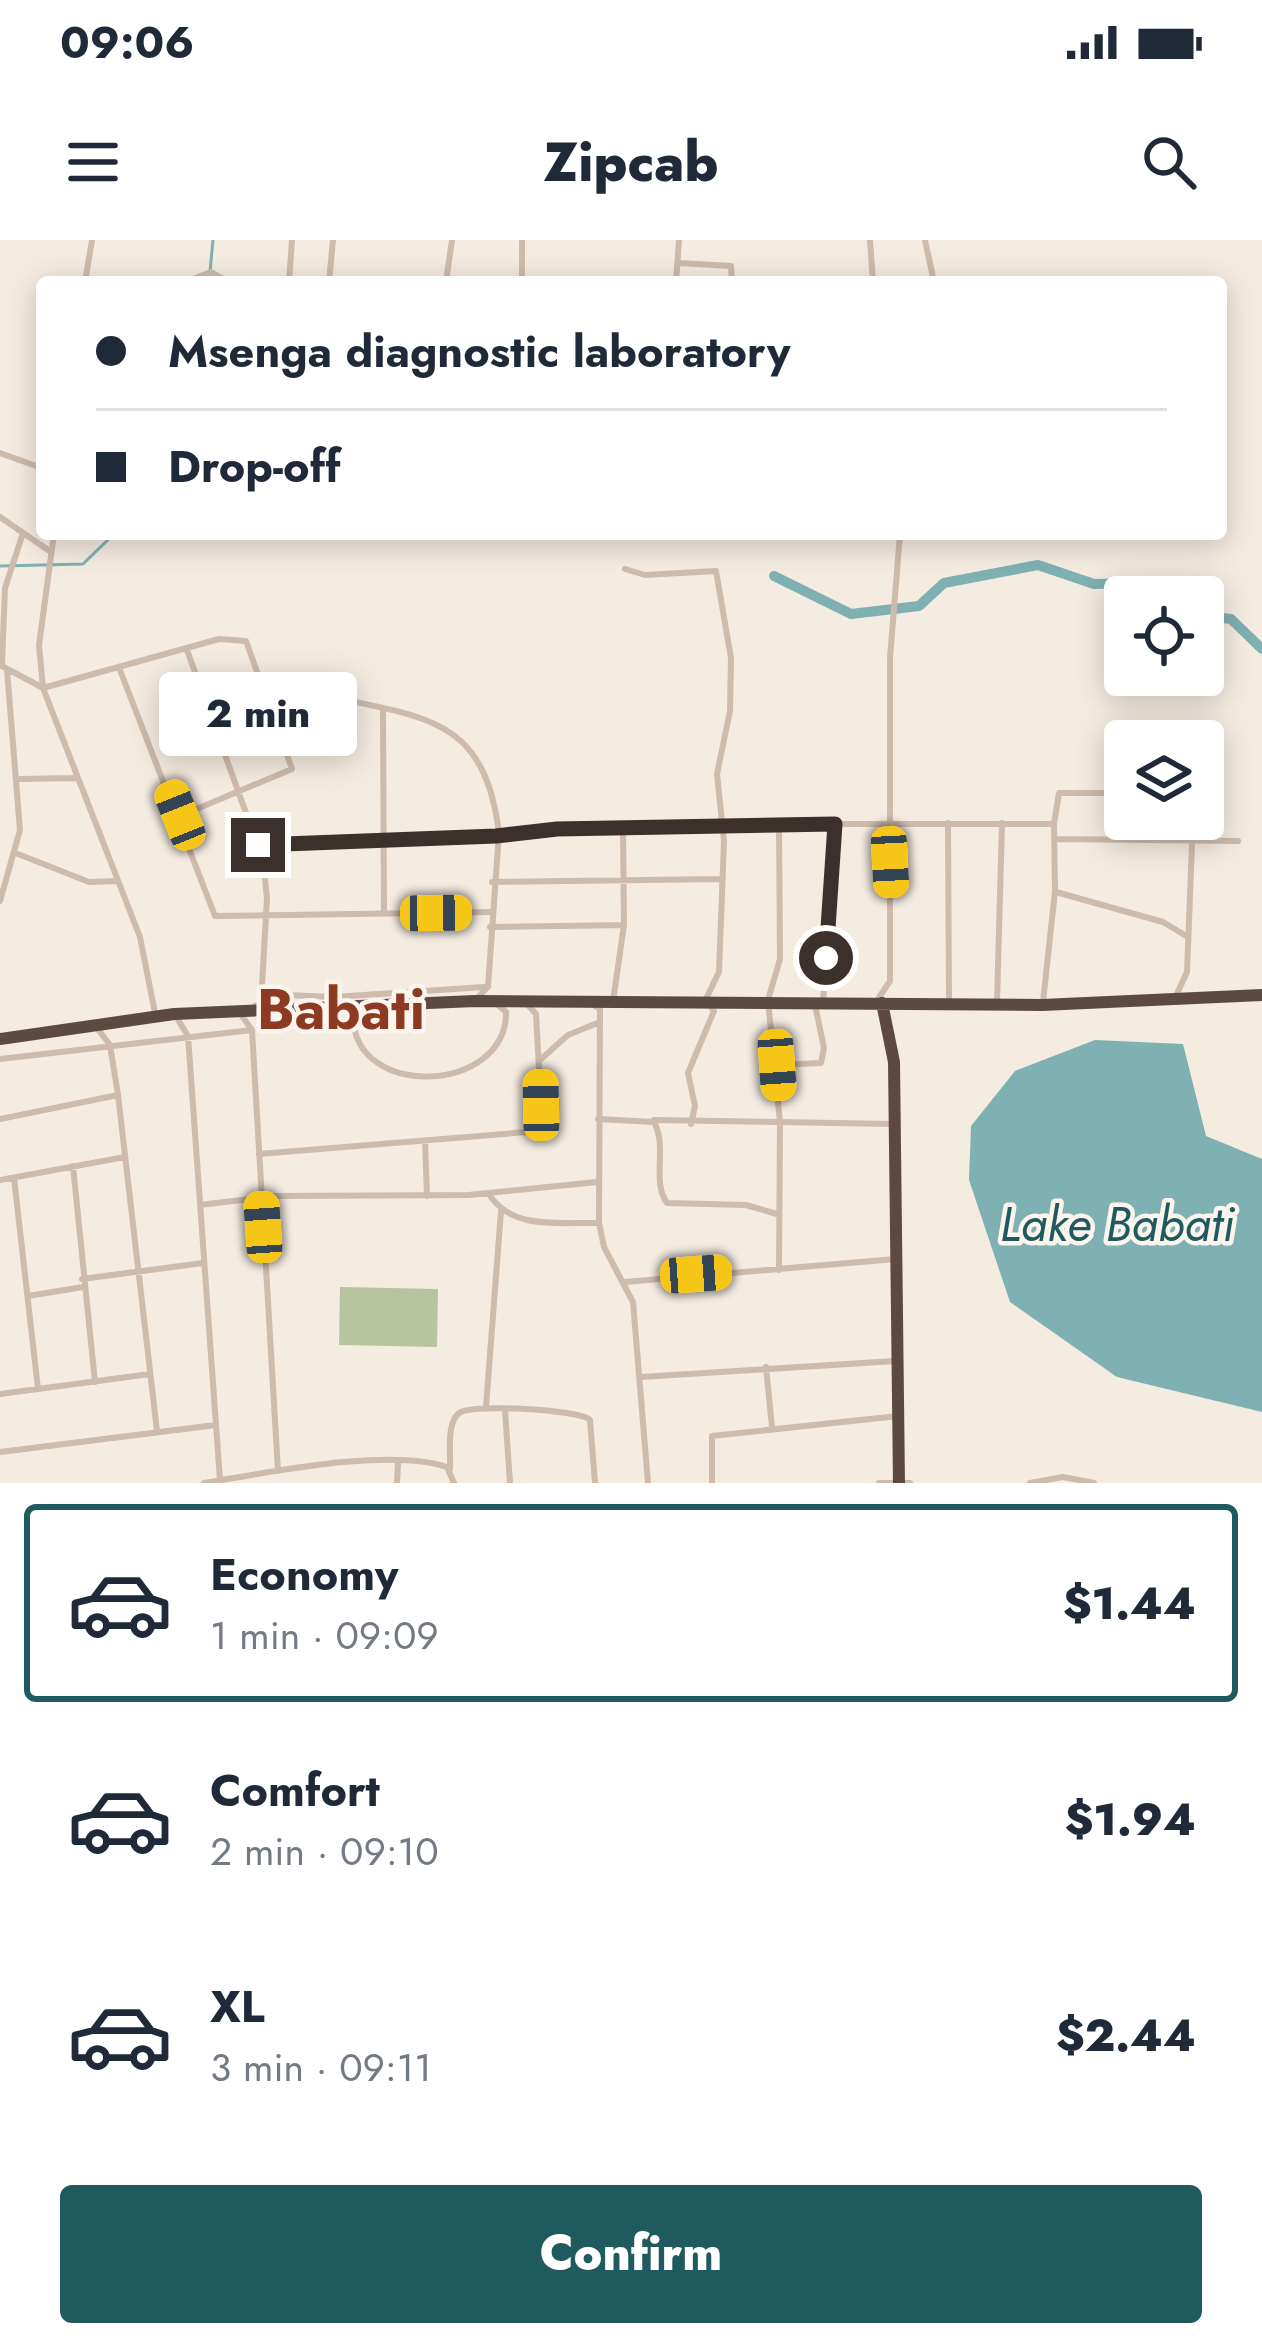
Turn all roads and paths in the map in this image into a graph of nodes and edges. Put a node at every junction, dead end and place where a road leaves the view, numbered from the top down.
1 (92, 240) edge
2 (292, 240) edge
3 (333, 240) edge
4 (452, 240) edge
5 (522, 240) edge
6 (679, 240) edge
7 (870, 240) edge
8 (926, 240) edge
9 (679, 262) junction
10 (86, 276) edge
11 (289, 276) edge
12 (330, 276) edge
13 (447, 276) edge
14 (522, 276) edge
15 (677, 276) edge
16 (731, 276) edge
17 (873, 276) edge
18 (933, 276) edge
19 (0, 453) edge
20 (36, 466) edge
21 (0, 517) edge
22 (22, 533) junction
23 (52, 540) edge
24 (900, 540) edge
25 (51, 557) junction
26 (625, 569) dead end
27 (2, 604) edge
28 (187, 650) junction
29 (3, 667) edge
30 (120, 670) junction
31 (43, 688) junction
32 (383, 710) junction
33 (284, 736) junction
34 (78, 778) junction
35 (20, 779) junction
36 (239, 793) junction
37 (1104, 793) edge
38 (180, 815) junction
39 (889, 821) junction
40 (948, 823) junction
41 (1002, 823) junction
42 (723, 824) junction
43 (779, 824) junction
44 (835, 824) junction
45 (1054, 824) junction
46 (623, 827) junction
47 (497, 835) junction
48 (383, 839) junction
49 (1055, 839) junction
50 (1104, 839) edge
51 (1192, 840) joint
52 (1238, 841) dead end
53 (258, 845) junction
54 (17, 854) junction
55 (722, 879) junction
56 (117, 881) junction
57 (624, 881) junction
58 (492, 882) junction
59 (1055, 891) junction
60 (0, 901) edge
61 (490, 912) junction
62 (267, 913) junction
63 (384, 913) junction
64 (625, 925) junction
65 (490, 927) junction
66 (1188, 937) junction
67 (261, 994) junction
68 (490, 994) junction
69 (1262, 995) edge
70 (706, 998) junction
71 (524, 1000) junction
72 (587, 1000) junction
73 (768, 1000) junction
74 (613, 1001) junction
75 (1173, 1001) junction
76 (819, 1002) junction
77 (879, 1002) junction
78 (332, 1003) junction
79 (853, 1003) junction
80 (949, 1004) junction
81 (988, 1005) junction
82 (1042, 1005) junction
83 (243, 1010) junction
84 (174, 1014) junction
85 (156, 1017) junction
86 (600, 1022) junction
87 (94, 1025) junction
88 (252, 1030) junction
89 (188, 1036) junction
90 (0, 1039) edge
91 (110, 1046) junction
92 (0, 1059) edge
93 (540, 1060) junction
94 (895, 1062) junction
95 (777, 1065) junction
96 (118, 1095) junction
97 (0, 1119) edge
98 (598, 1119) junction
99 (651, 1120) junction
100 (780, 1121) junction
101 (691, 1124) junction
102 (896, 1124) junction
103 (425, 1141) junction
104 (259, 1154) junction
105 (125, 1157) junction
106 (73, 1166) junction
107 (14, 1178) junction
108 (0, 1180) edge
109 (597, 1181) junction
110 (488, 1192) junction
111 (428, 1196) junction
112 (261, 1197) junction
113 (200, 1204) junction
114 (501, 1211) junction
115 (779, 1215) junction
116 (599, 1223) junction
117 (896, 1258) junction
118 (203, 1263) junction
119 (779, 1270) junction
120 (140, 1272) junction
121 (625, 1282) junction
122 (82, 1283) junction
123 (28, 1296) junction
124 (898, 1361) junction
125 (766, 1367) junction
126 (150, 1374) junction
127 (641, 1377) junction
128 (95, 1382) junction
129 (38, 1389) junction
130 (0, 1394) edge
131 (486, 1407) junction
132 (506, 1411) junction
133 (898, 1416) junction
134 (216, 1425) junction
135 (772, 1427) junction
136 (157, 1431) junction
137 (0, 1452) edge
138 (398, 1463) junction
139 (450, 1469) junction
140 (278, 1472) junction
141 (220, 1480) edge
142 (899, 1482) edge
143 (204, 1483) edge
144 (397, 1483) edge
145 (454, 1483) edge
146 (510, 1483) edge
147 (596, 1483) edge
148 (648, 1483) edge
149 (712, 1483) edge
150 (878, 1483) edge
151 (910, 1483) edge
152 (1030, 1483) edge
153 (1094, 1483) edge

1 - 10 street
2 - 11 street
3 - 12 street
4 - 13 street
5 - 14 street
6 - 9 street
7 - 17 street
8 - 18 street
9 - 15 street
9 - 16 street
19 - 20 street
21 - 22 street
22 - 25 street
22 - 27 street
23 - 25 street
24 - 39 street
25 - 31 street
26 - 42 street
27 - 29 street
28 - 30 street
28 - 33 street
28 - 36 street
29 - 31 street
29 - 35 street
30 - 31 street
30 - 38 street
31 - 34 street
32 - 33 street
32 - 47 street
32 - 48 street
33 - 36 street
34 - 35 street
34 - 56 street
35 - 54 street
36 - 38 street
36 - 53 street
37 - 45 street
38 - 62 street
39 - 40 street
39 - 44 street
39 - 77 street
40 - 41 street
40 - 80 street
41 - 45 street
41 - 81 street
42 - 43 street
42 - 46 street
42 - 55 street
43 - 44 street
43 - 73 street
44 - 76 street
45 - 49 street
46 - 47 street
46 - 57 street
47 - 48 street
47 - 58 street
48 - 53 street
48 - 63 street
49 - 50 street
49 - 59 street
51 - 52 street
51 - 66 street
53 - 62 street
54 - 56 street
54 - 60 street
55 - 57 street
55 - 70 street
56 - 85 street
57 - 58 street
57 - 64 street
58 - 61 street
59 - 66 street
59 - 82 street
61 - 63 street
61 - 65 street
62 - 63 street
62 - 67 street
64 - 65 street
64 - 74 street
65 - 68 street
66 - 75 street
67 - 78 street
67 - 83 street
68 - 71 highway
68 - 78 street
68 - 78 highway
68 - 78 street
69 - 75 highway
70 - 73 highway
70 - 74 highway
70 - 101 street
71 - 72 highway
71 - 93 street
72 - 74 highway
72 - 86 street
73 - 76 highway
73 - 95 street
75 - 82 highway
76 - 79 highway
76 - 95 street
77 - 79 highway
77 - 80 highway
77 - 94 highway
78 - 83 highway
79 - 94 highway
80 - 81 highway
81 - 82 highway
83 - 84 highway
83 - 88 street
84 - 85 highway
84 - 89 street
85 - 87 highway
86 - 93 street
86 - 98 street
87 - 90 highway
87 - 91 street
88 - 89 street
88 - 104 street
89 - 91 street
89 - 113 street
91 - 92 street
91 - 96 street
93 - 103 street
94 - 102 highway
95 - 100 street
96 - 97 street
96 - 105 street
98 - 99 street
98 - 109 street
99 - 101 street
99 - 115 street
100 - 101 street
100 - 102 street
100 - 115 street
102 - 117 highway
103 - 104 street
103 - 111 street
104 - 112 street
105 - 106 street
105 - 120 street
106 - 107 street
106 - 122 street
107 - 108 street
107 - 123 street
109 - 110 street
109 - 116 street
110 - 111 street
110 - 114 street
111 - 112 street
112 - 113 street
112 - 140 street
113 - 118 street
114 - 116 street
114 - 131 street
115 - 119 street
116 - 121 street
117 - 119 street
117 - 124 highway
118 - 120 street
118 - 134 street
119 - 121 street
120 - 122 street
120 - 126 street
121 - 127 street
122 - 123 street
122 - 128 street
123 - 129 street
124 - 125 street
124 - 133 highway
125 - 127 street
125 - 135 street
126 - 128 street
126 - 136 street
127 - 148 street
128 - 129 street
129 - 130 street
131 - 132 street
131 - 139 street
132 - 146 street
132 - 147 street
133 - 135 street
133 - 142 highway
134 - 136 street
134 - 141 street
135 - 149 street
136 - 137 street
138 - 139 street
138 - 140 street
138 - 144 street
139 - 145 street
140 - 141 street
141 - 143 street
142 - 150 street
142 - 151 street
152 - 153 street

